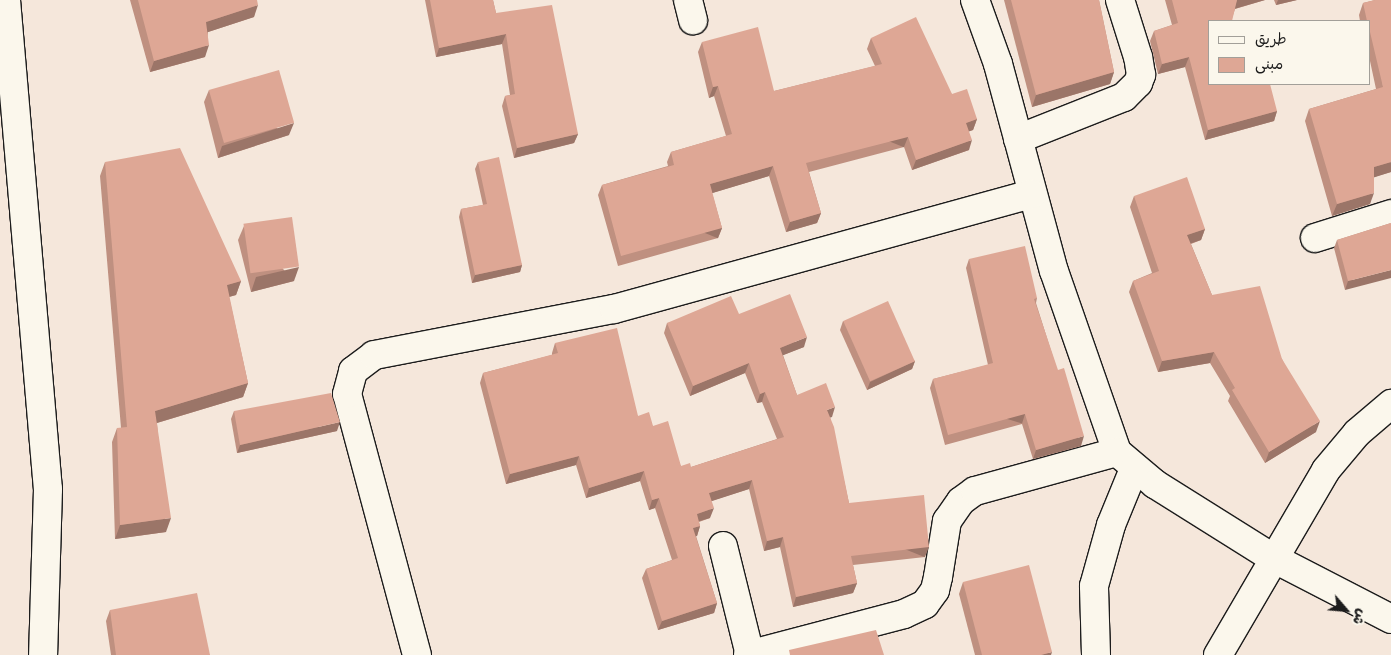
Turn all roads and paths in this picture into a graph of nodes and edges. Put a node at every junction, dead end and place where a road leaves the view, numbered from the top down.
1 (6, 0) edge
2 (975, 0) edge
3 (1120, 0) edge
4 (1018, 139) junction
5 (1031, 194) junction
6 (1391, 214) edge
7 (1315, 238) dead end
8 (1391, 404) edge
9 (1125, 461) junction
10 (723, 546) dead end
11 (1273, 558) junction
12 (1391, 619) edge
13 (43, 655) edge
14 (417, 655) edge
15 (749, 655) edge
16 (1096, 655) edge
17 (1218, 655) edge

1 - 13 street
2 - 4 street
3 - 4 street
4 - 5 street
5 - 9 street
5 - 14 street
6 - 7 street
8 - 11 street
9 - 11 street
9 - 15 street
9 - 16 street
10 - 15 street
11 - 12 street
11 - 17 street

